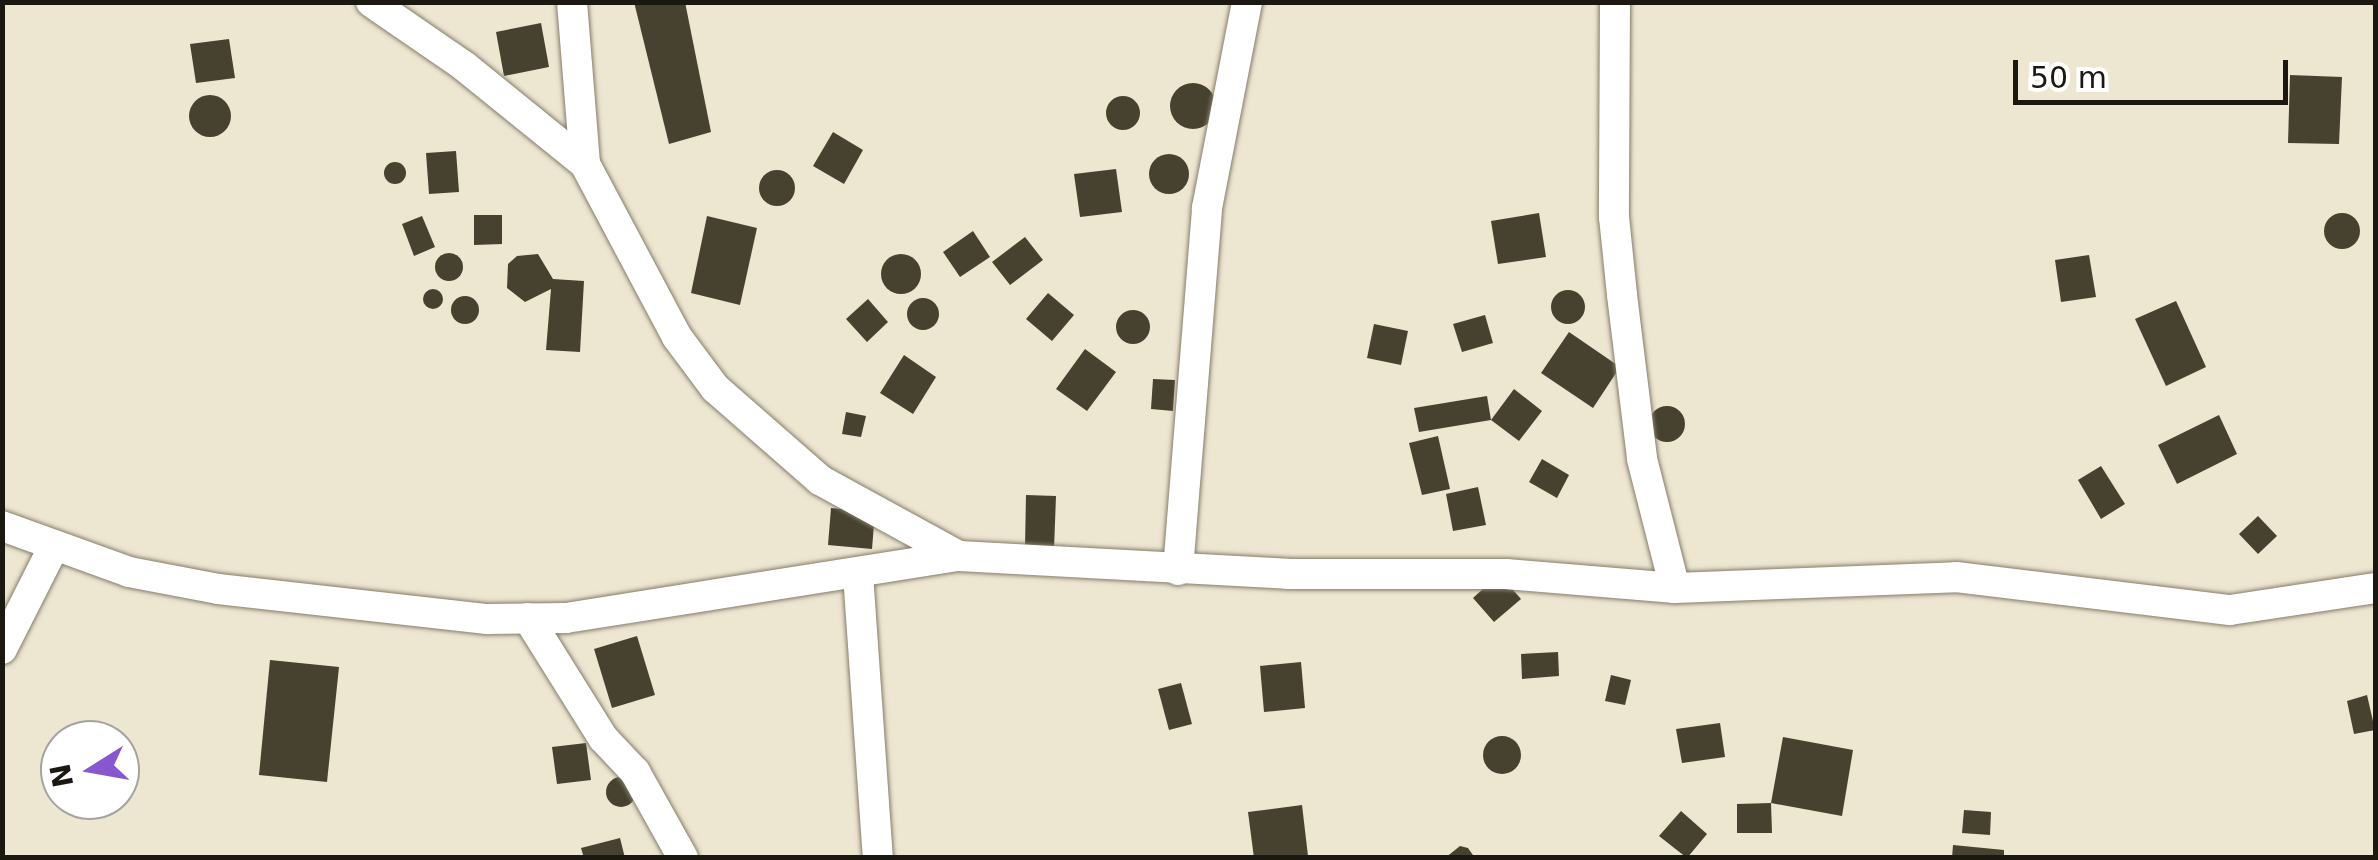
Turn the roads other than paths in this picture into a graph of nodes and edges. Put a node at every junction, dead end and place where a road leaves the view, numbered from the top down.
1 (371, 2) edge
2 (572, 2) edge
3 (1247, 2) edge
4 (1616, 2) edge
5 (585, 164) junction
6 (2, 526) edge
7 (53, 548) junction
8 (959, 556) junction
9 (1178, 570) junction
10 (858, 574) junction
11 (1675, 588) junction
12 (2376, 588) edge
13 (528, 618) junction
14 (2, 649) edge
15 (683, 858) edge
16 (878, 858) edge

1 - 5 street
2 - 5 street
3 - 9 street
4 - 11 street
5 - 8 street
6 - 7 street
7 - 13 street
7 - 14 street
8 - 9 street
8 - 10 street
9 - 11 street
10 - 13 street
10 - 16 street
11 - 12 street
13 - 15 street

